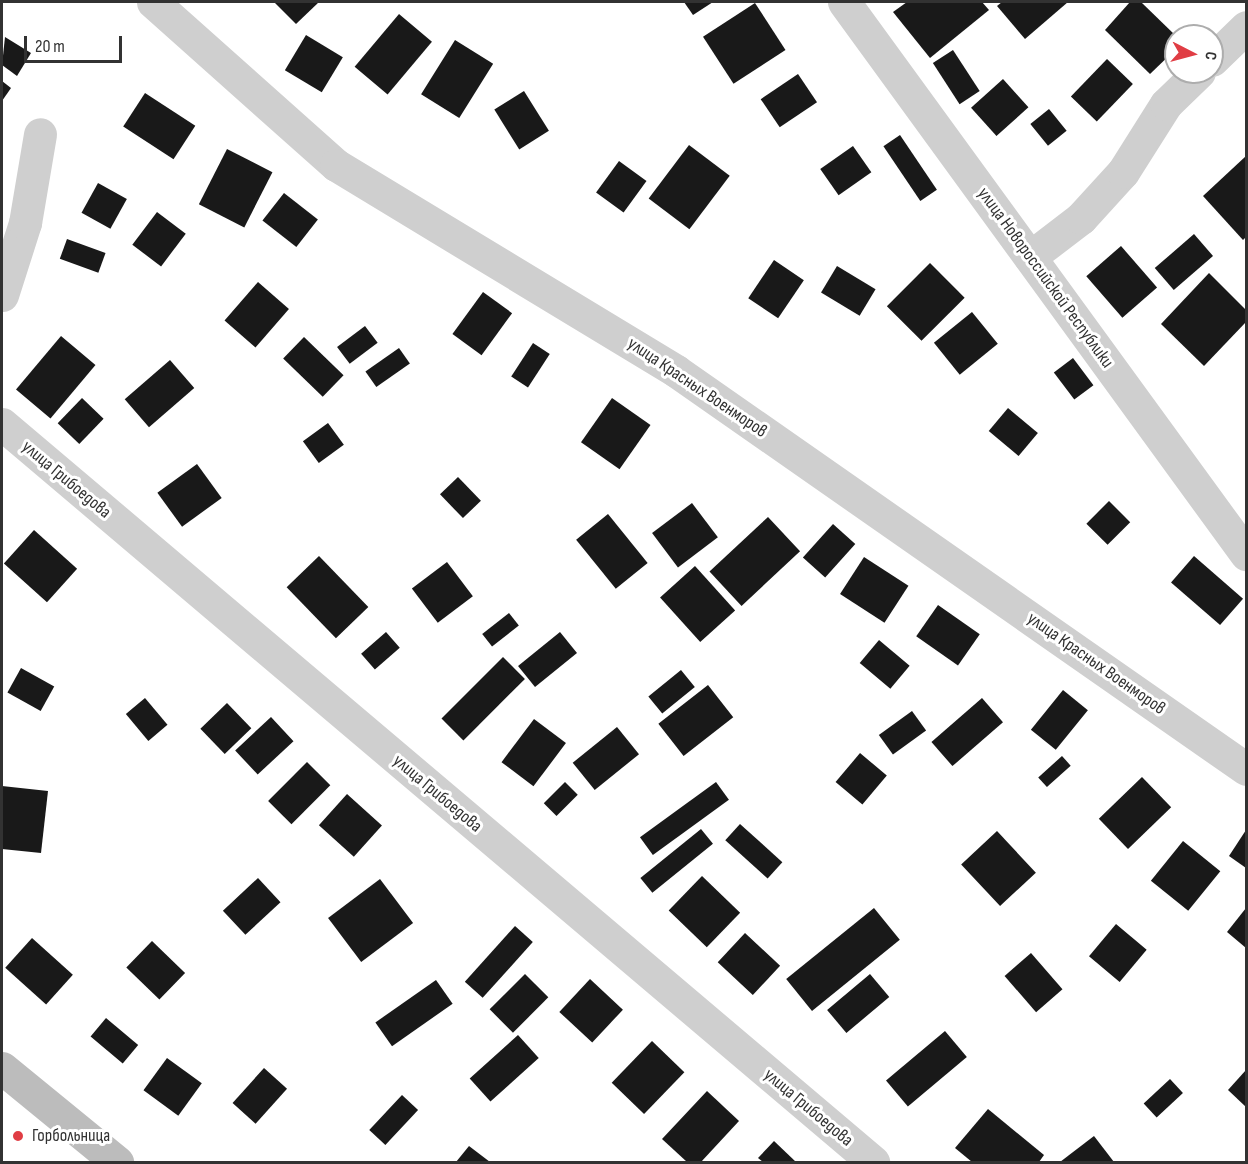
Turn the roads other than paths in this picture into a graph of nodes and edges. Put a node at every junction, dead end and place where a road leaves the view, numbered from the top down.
1 (153, 2) edge
2 (844, 2) edge
3 (188, 13) edge
4 (1246, 27) edge
5 (1224, 48) edge
6 (1187, 84) edge
7 (40, 134) dead end
8 (1030, 257) junction
9 (2, 295) edge
10 (5, 439) edge
11 (1246, 555) edge
12 (1246, 770) edge
13 (2, 1068) edge
14 (117, 1162) edge
15 (873, 1162) edge

1 - 3 street, улица Красных Военморов
2 - 8 street, улица Новороссийской Республики
3 - 12 street, улица Красных Военморов
4 - 5 street
6 - 8 street
7 - 9 street
8 - 11 street, улица Новороссийской Республики
10 - 15 street, улица Грибоедова
13 - 14 street

